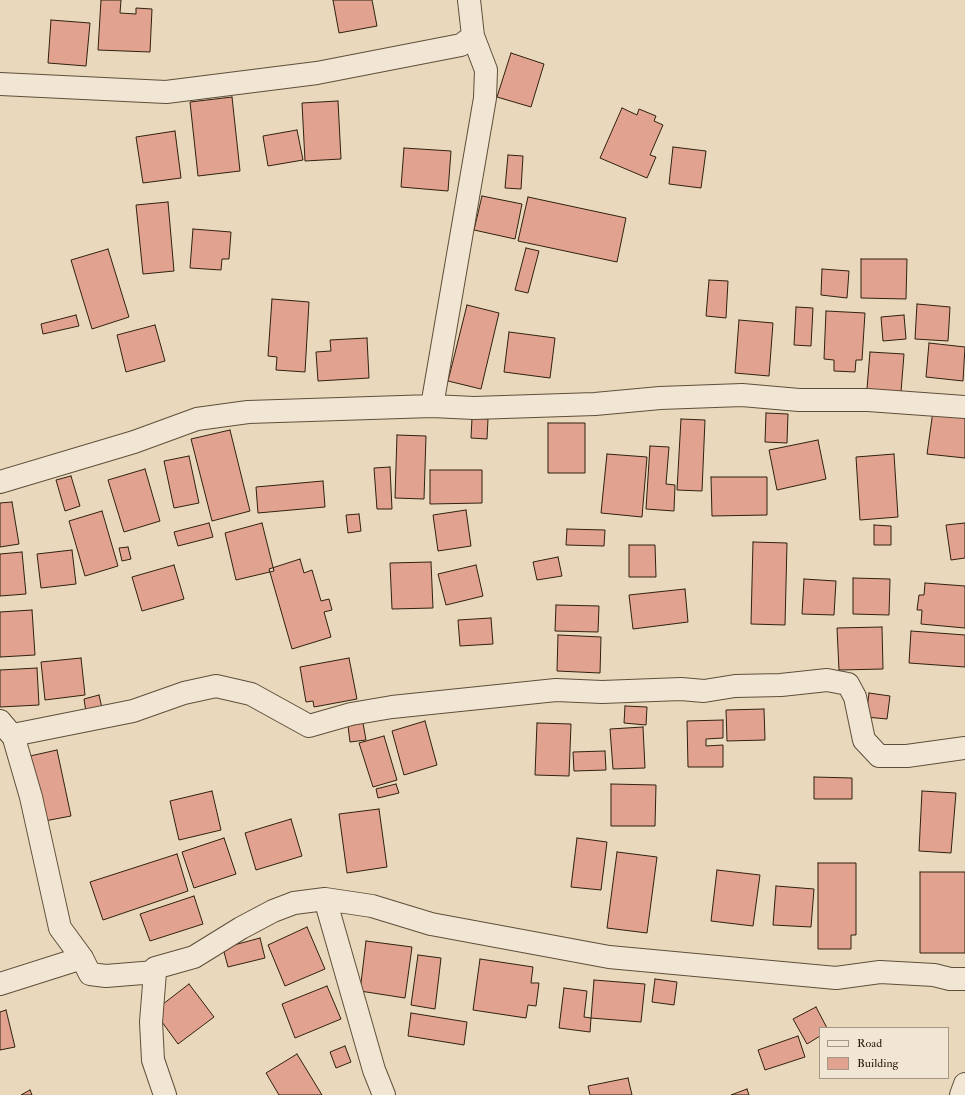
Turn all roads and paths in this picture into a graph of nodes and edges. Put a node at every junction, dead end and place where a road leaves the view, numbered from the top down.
1 (469, 0) edge
2 (473, 36) junction
3 (0, 84) edge
4 (432, 406) junction
5 (965, 407) edge
6 (0, 482) edge
7 (0, 721) edge
8 (16, 740) junction
9 (965, 748) edge
10 (325, 899) junction
11 (82, 958) junction
12 (155, 972) junction
13 (965, 979) edge
14 (0, 984) edge
15 (965, 1084) edge
16 (159, 1094) edge
17 (384, 1095) edge
18 (961, 1095) edge

1 - 2 street
2 - 3 street
2 - 4 street
4 - 5 street
4 - 6 street
7 - 8 street
8 - 9 street
8 - 11 street
10 - 12 street
10 - 13 street
10 - 17 street
11 - 12 street
11 - 14 street
12 - 16 street
15 - 18 street

